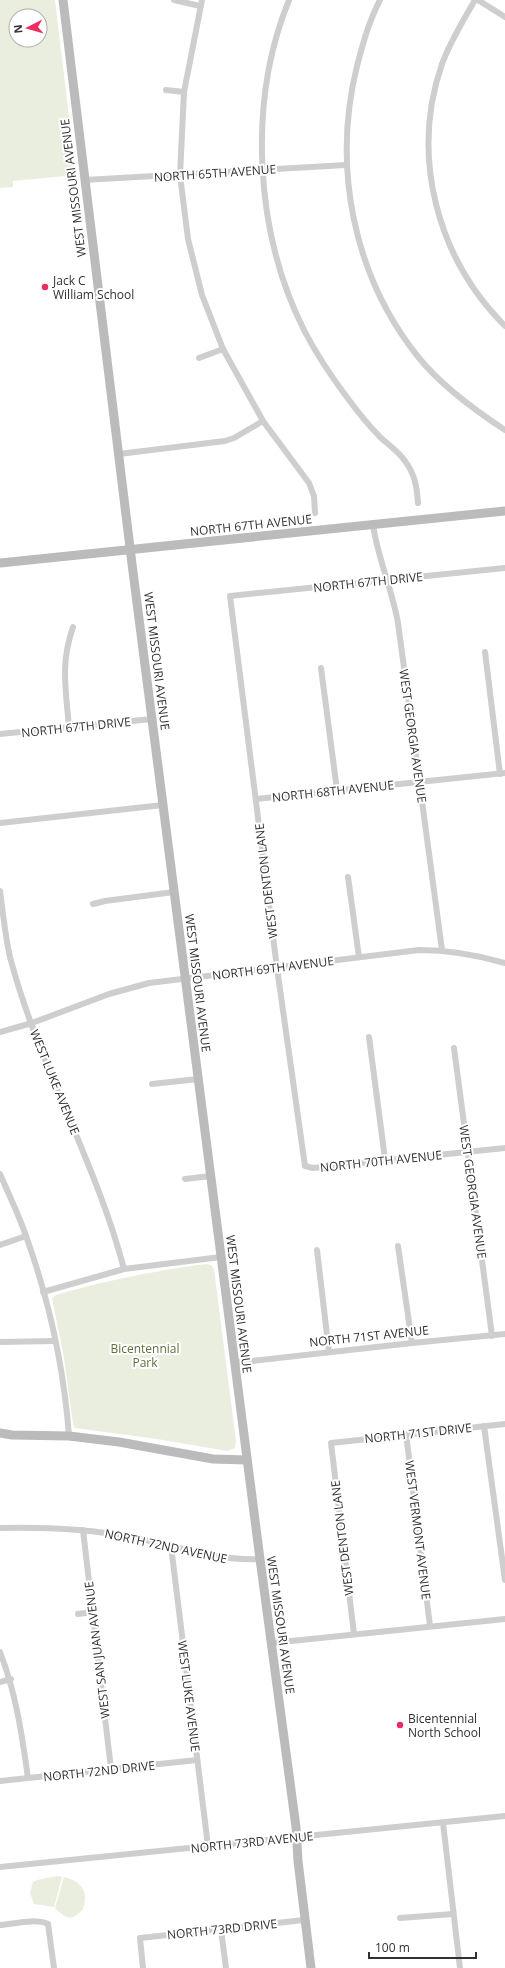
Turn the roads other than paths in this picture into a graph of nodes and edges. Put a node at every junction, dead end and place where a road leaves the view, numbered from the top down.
1 (63, 0) edge
2 (174, 0) edge
3 (289, 0) edge
4 (380, 0) edge
5 (477, 0) edge
6 (201, 3) edge
7 (505, 17) edge
8 (166, 90) dead end
9 (184, 92) junction
10 (346, 165) junction
11 (263, 169) junction
12 (180, 175) junction
13 (84, 180) junction
14 (505, 326) edge
15 (223, 349) junction
16 (199, 358) dead end
17 (263, 421) junction
18 (505, 430) edge
19 (119, 454) junction
20 (418, 503) dead end
21 (505, 512) edge
22 (315, 513) dead end
23 (373, 525) junction
24 (131, 550) junction
25 (0, 563) edge
26 (505, 568) edge
27 (387, 580) junction
28 (230, 596) joint
29 (73, 627) dead end
30 (485, 652) dead end
31 (321, 668) dead end
32 (152, 719) junction
33 (69, 728) junction
34 (0, 734) edge
35 (503, 773) edge
36 (419, 782) junction
37 (337, 790) junction
38 (256, 799) junction
39 (163, 805) junction
40 (0, 824) edge
41 (348, 876) dead end
42 (0, 891) edge
43 (174, 892) junction
44 (93, 904) dead end
45 (442, 950) junction
46 (359, 957) junction
47 (505, 963) edge
48 (277, 968) junction
49 (185, 977) junction
50 (32, 1024) junction
51 (0, 1032) edge
52 (369, 1037) dead end
53 (454, 1048) dead end
54 (198, 1079) junction
55 (152, 1084) dead end
56 (505, 1148) edge
57 (467, 1152) junction
58 (385, 1159) junction
59 (305, 1166) joint
60 (0, 1174) edge
61 (211, 1176) junction
62 (186, 1179) dead end
63 (26, 1236) junction
64 (0, 1245) edge
65 (398, 1246) dead end
66 (317, 1250) dead end
67 (221, 1257) junction
68 (124, 1269) junction
69 (43, 1292) junction
70 (505, 1334) edge
71 (492, 1336) junction
72 (55, 1341) junction
73 (0, 1342) edge
74 (412, 1343) junction
75 (330, 1352) junction
76 (235, 1363) junction
77 (505, 1424) edge
78 (484, 1426) junction
79 (0, 1433) edge
80 (406, 1434) junction
81 (12, 1435) junction
82 (69, 1436) junction
83 (0, 1437) edge
84 (330, 1443) joint
85 (247, 1460) junction
86 (0, 1528) edge
87 (83, 1530) junction
88 (171, 1546) junction
89 (260, 1560) junction
90 (505, 1580) edge
91 (93, 1612) junction
92 (78, 1614) dead end
93 (505, 1619) edge
94 (430, 1626) junction
95 (354, 1634) junction
96 (272, 1643) junction
97 (0, 1652) edge
98 (11, 1679) junction
99 (0, 1682) edge
100 (197, 1760) junction
101 (111, 1769) junction
102 (28, 1778) junction
103 (0, 1781) edge
104 (505, 1816) edge
105 (443, 1823) junction
106 (296, 1837) junction
107 (208, 1846) junction
108 (0, 1868) edge
109 (453, 1914) junction
110 (400, 1918) dead end
111 (304, 1920) junction
112 (0, 1925) edge
113 (221, 1930) junction
114 (54, 1968) edge
115 (143, 1968) edge
116 (226, 1968) edge
117 (311, 1968) edge
118 (460, 1968) edge

1 - 13 street, WEST MISSOURI AVENUE
2 - 6 street
3 - 11 street
4 - 10 street
5 - 7 street
5 - 14 street
6 - 9 street
8 - 9 street
9 - 12 street
10 - 11 street, NORTH 65TH AVENUE
10 - 18 street
11 - 12 street, NORTH 65TH AVENUE
11 - 20 street
12 - 13 street, NORTH 65TH AVENUE
12 - 15 street
13 - 19 street, WEST MISSOURI AVENUE
15 - 16 street
15 - 17 street
17 - 19 street
17 - 22 street
19 - 24 street, WEST MISSOURI AVENUE
21 - 23 street, NORTH 67TH AVENUE
23 - 24 street, NORTH 67TH AVENUE
23 - 27 street, WEST GEORGIA AVENUE
24 - 25 street, NORTH 67TH AVENUE
24 - 32 street, WEST MISSOURI AVENUE
26 - 27 street, NORTH 67TH DRIVE
27 - 28 street, NORTH 67TH DRIVE
27 - 36 street, WEST GEORGIA AVENUE
28 - 38 street, WEST DENTON LANE
29 - 33 street
30 - 35 street
31 - 37 street
32 - 33 street, NORTH 67TH DRIVE
32 - 39 street, WEST MISSOURI AVENUE
33 - 34 street, NORTH 67TH DRIVE
35 - 36 street, NORTH 68TH AVENUE
36 - 37 street, NORTH 68TH AVENUE
36 - 45 street, WEST GEORGIA AVENUE
37 - 38 street, NORTH 68TH AVENUE
38 - 48 street, WEST DENTON LANE
39 - 40 street
39 - 43 street, WEST MISSOURI AVENUE
41 - 46 street
42 - 50 street, WEST LUKE AVENUE
43 - 44 street
43 - 49 street, WEST MISSOURI AVENUE
45 - 46 street, NORTH 69TH AVENUE
45 - 47 street, NORTH 69TH AVENUE
46 - 48 street, NORTH 69TH AVENUE
48 - 49 street, NORTH 69TH AVENUE
48 - 59 street, WEST DENTON LANE
49 - 50 street, NORTH 69TH AVENUE
49 - 54 street, WEST MISSOURI AVENUE
50 - 51 street, NORTH 69TH AVENUE
50 - 68 street, WEST LUKE AVENUE
52 - 58 street
53 - 57 street, WEST GEORGIA AVENUE
54 - 55 street
54 - 61 street, WEST MISSOURI AVENUE
56 - 57 street, NORTH 70TH AVENUE
57 - 58 street, NORTH 70TH AVENUE
57 - 71 street, WEST GEORGIA AVENUE
58 - 59 street, NORTH 70TH AVENUE
60 - 63 street
61 - 62 street
61 - 67 street, WEST MISSOURI AVENUE
63 - 64 street
63 - 69 street
65 - 74 street
66 - 75 street
67 - 68 street
67 - 76 street, WEST MISSOURI AVENUE
68 - 69 street
69 - 72 street
70 - 71 street, NORTH 71ST AVENUE
71 - 74 street, NORTH 71ST AVENUE
72 - 73 street
72 - 82 street
74 - 75 street, NORTH 71ST AVENUE
75 - 76 street, NORTH 71ST AVENUE
76 - 85 street, WEST MISSOURI AVENUE
77 - 78 street, NORTH 71ST DRIVE
78 - 80 street, NORTH 71ST DRIVE
78 - 90 street
79 - 81 street
80 - 84 street, NORTH 71ST DRIVE
80 - 94 street, WEST VERMONT AVENUE
81 - 82 street
81 - 83 street
82 - 85 street
84 - 95 street, WEST DENTON LANE
85 - 89 street, WEST MISSOURI AVENUE
86 - 87 street, NORTH 72ND AVENUE
87 - 88 street, NORTH 72ND AVENUE
87 - 91 street, WEST SAN JUAN AVENUE
88 - 89 street, NORTH 72ND AVENUE
88 - 100 street, WEST LUKE AVENUE
89 - 96 street, WEST MISSOURI AVENUE
91 - 92 street
91 - 101 street, WEST SAN JUAN AVENUE
93 - 94 street
94 - 95 street
95 - 96 street
96 - 106 street, WEST MISSOURI AVENUE
97 - 98 street
98 - 99 street
98 - 102 street
100 - 101 street, NORTH 72ND DRIVE
100 - 107 street, WEST LUKE AVENUE
101 - 102 street, NORTH 72ND DRIVE
102 - 103 street, NORTH 72ND DRIVE
104 - 105 street, NORTH 73RD AVENUE
105 - 106 street, NORTH 73RD AVENUE
105 - 109 street
106 - 107 street, NORTH 73RD AVENUE
106 - 111 street, WEST MISSOURI AVENUE
107 - 108 street, NORTH 73RD AVENUE
109 - 110 street
109 - 118 street
111 - 113 street, NORTH 73RD DRIVE
111 - 117 street, WEST MISSOURI AVENUE
112 - 114 street
113 - 115 street, NORTH 73RD DRIVE
113 - 116 street

